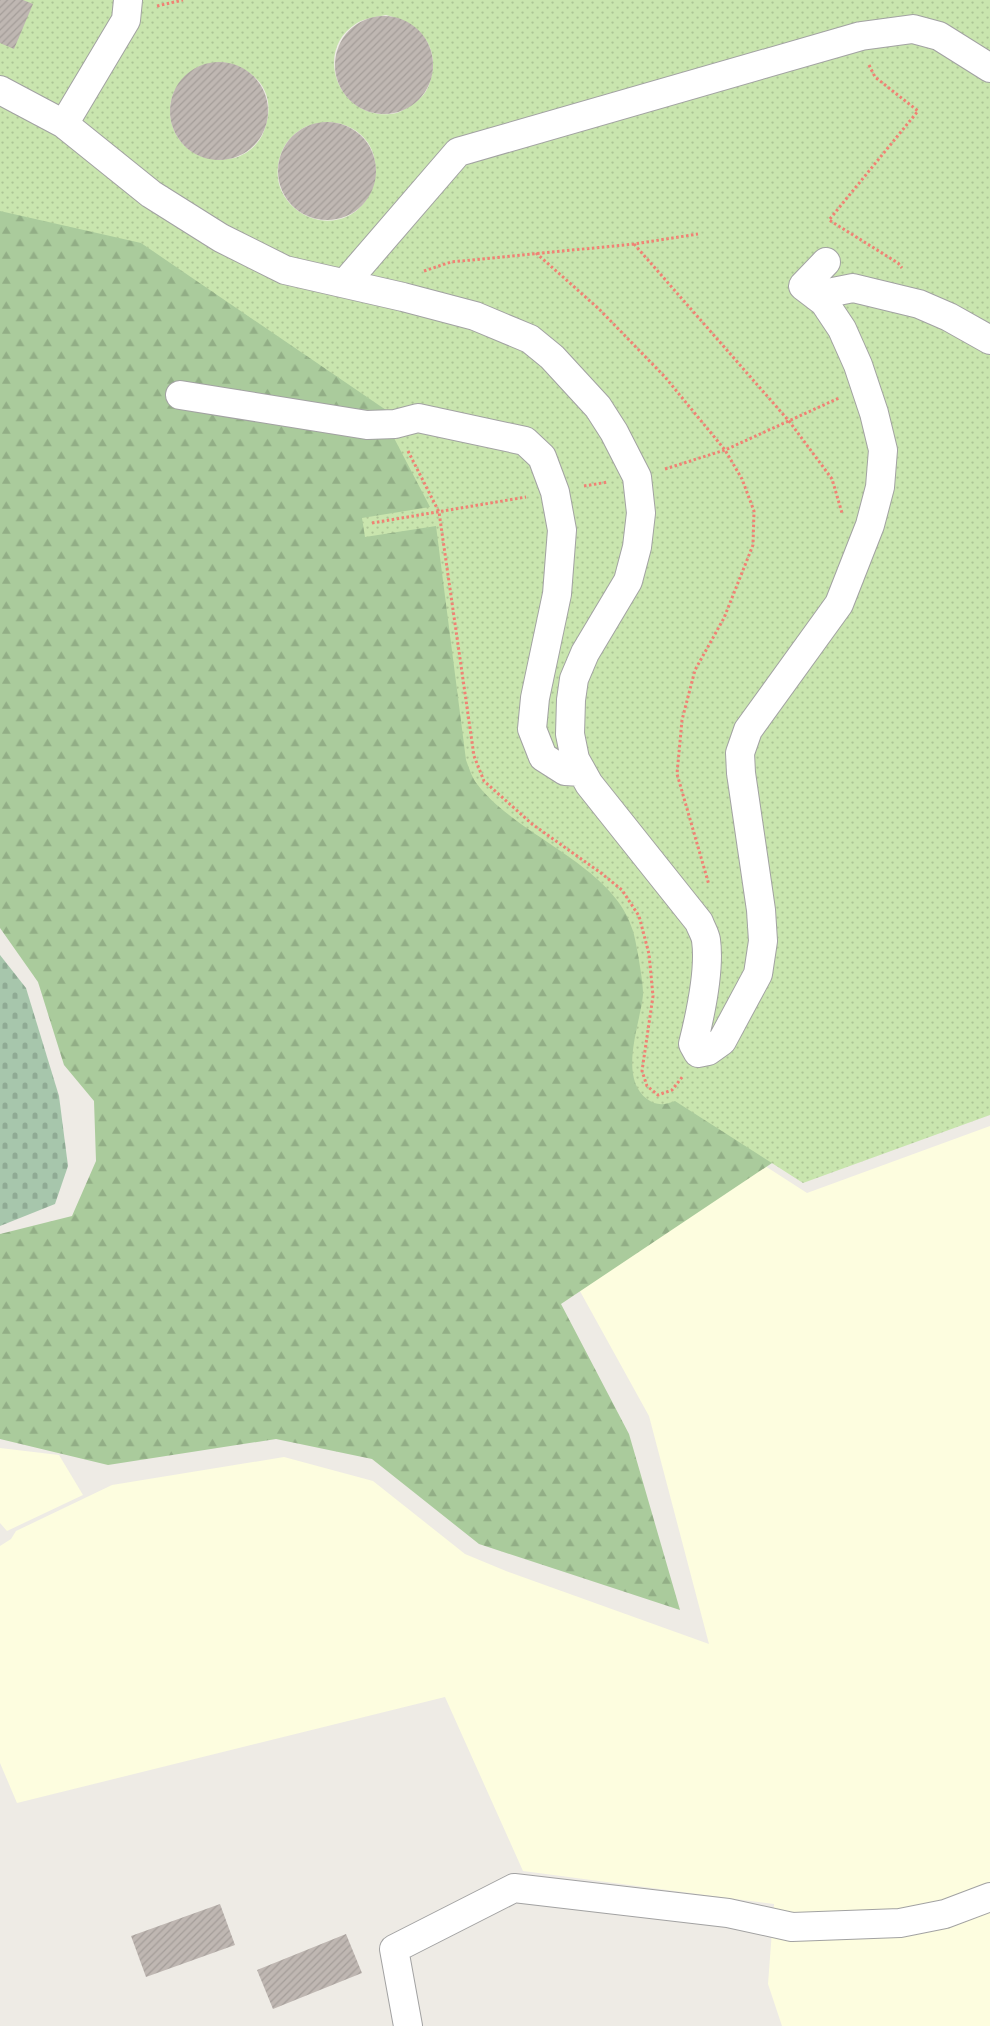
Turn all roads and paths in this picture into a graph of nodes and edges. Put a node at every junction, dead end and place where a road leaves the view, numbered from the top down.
1 (128, 0) edge
2 (861, 36) junction
3 (990, 68) edge
4 (0, 90) edge
5 (64, 124) junction
6 (698, 234) dead end
7 (634, 244) junction
8 (536, 253) junction
9 (826, 262) dead end
10 (897, 274) dead end
11 (345, 283) junction
12 (403, 296) junction
13 (824, 302) junction
14 (990, 340) edge
15 (865, 386) junction
16 (180, 395) dead end
17 (789, 421) junction
18 (725, 450) junction
19 (637, 477) junction
20 (555, 492) junction
21 (843, 520) dead end
22 (372, 523) dead end
23 (582, 772) junction
24 (711, 891) dead end
25 (990, 1897) edge
26 (408, 2026) edge

1 - 5 street
2 - 3 street
2 - 10 path
2 - 11 street
4 - 5 street
5 - 11 street
6 - 7 path
7 - 8 path
7 - 17 path
8 - 12 path
8 - 18 path
9 - 13 street
11 - 12 street
12 - 19 street
13 - 14 street
13 - 15 street
15 - 17 path
15 - 23 street
16 - 20 street
17 - 18 path
17 - 21 path
18 - 19 path
18 - 24 path
19 - 20 path
19 - 23 street
20 - 22 path
20 - 23 street
25 - 26 street

